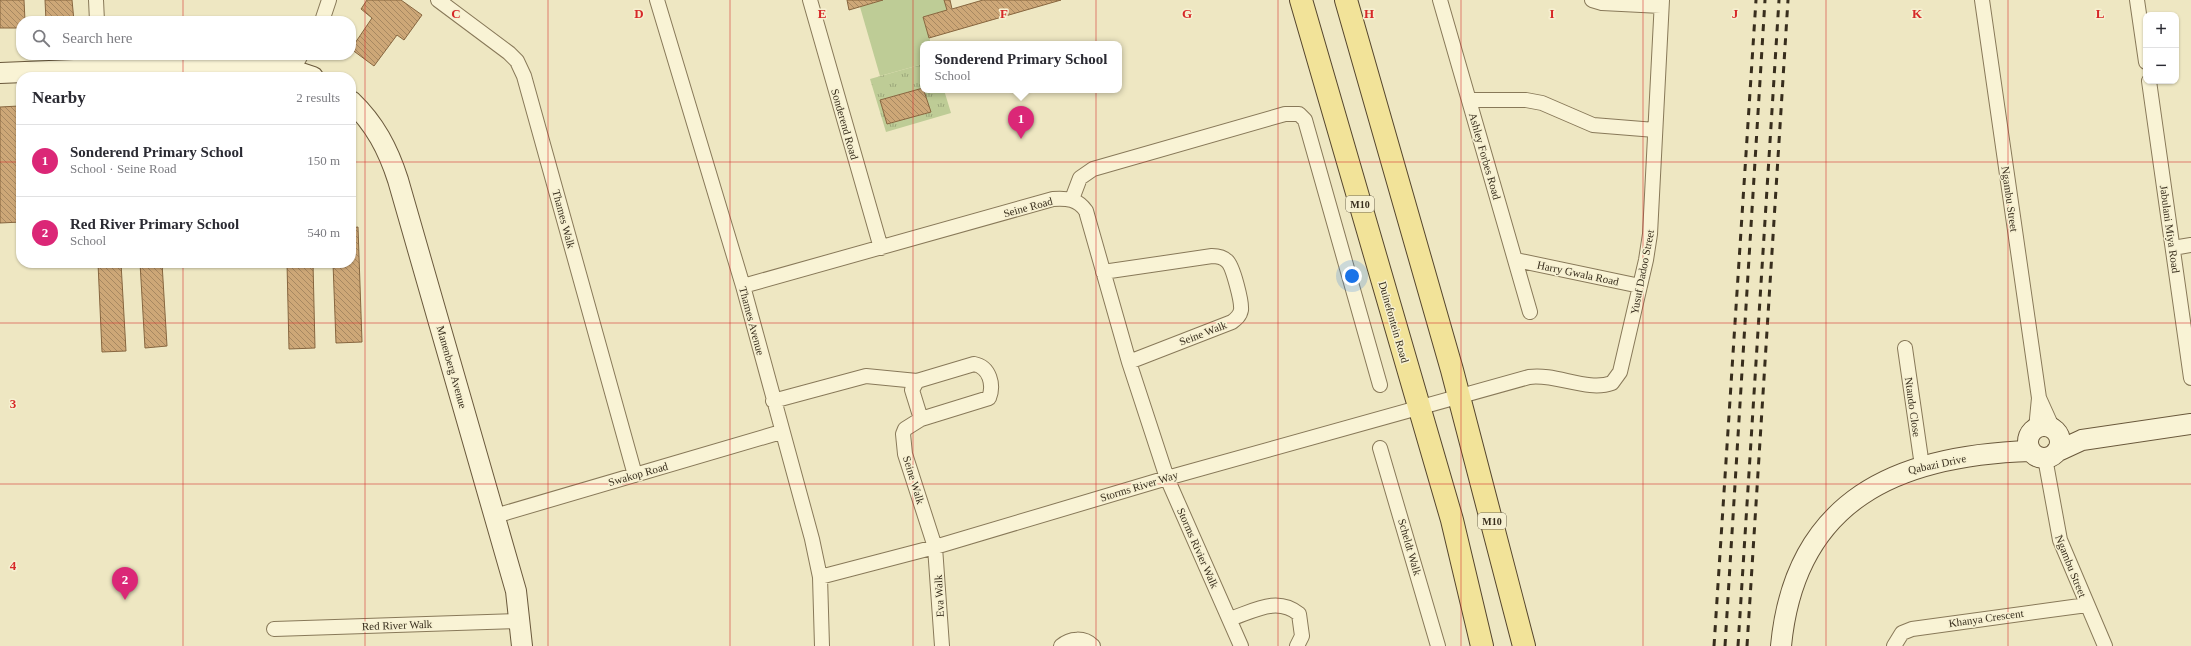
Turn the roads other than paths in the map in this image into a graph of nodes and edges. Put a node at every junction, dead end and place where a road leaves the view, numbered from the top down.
1 (96, 0) edge
2 (329, 0) edge
3 (438, 0) edge
4 (657, 0) edge
5 (810, 0) edge
6 (1301, 0) edge
7 (1346, 0) edge
8 (1440, 0) edge
9 (1592, 0) edge
10 (1982, 0) edge
11 (2137, 0) edge
12 (1662, 3) edge
13 (97, 16) edge
14 (324, 16) edge
15 (2144, 48) edge
16 (99, 62) edge
17 (297, 62) edge
18 (308, 72) edge
19 (0, 73) edge
20 (2149, 84) edge
21 (1469, 100) junction
22 (356, 106) edge
23 (1655, 130) junction
24 (1072, 199) junction
25 (2191, 245) edge
26 (881, 248) junction
27 (2173, 248) junction
28 (1516, 260) junction
29 (1103, 272) junction
30 (743, 286) junction
31 (1640, 286) junction
32 (1530, 312) dead end
33 (1905, 348) dead end
34 (1129, 362) junction
35 (2191, 378) edge
36 (917, 381) junction
37 (1380, 385) dead end
38 (1459, 397) junction
39 (773, 401) junction
40 (1419, 407) junction
41 (921, 419) junction
42 (2191, 424) edge
43 (781, 432) junction
44 (2044, 441) junction
45 (1380, 448) dead end
46 (1922, 466) junction
47 (635, 474) junction
48 (1167, 478) junction
49 (495, 516) junction
50 (935, 547) junction
51 (820, 577) junction
52 (2087, 605) junction
53 (1230, 619) junction
54 (520, 621) junction
55 (274, 629) dead end
56 (522, 646) edge
57 (822, 646) edge
58 (942, 646) edge
59 (1061, 646) edge
60 (1093, 646) edge
61 (1241, 646) edge
62 (1298, 646) edge
63 (1438, 646) edge
64 (1482, 646) edge
65 (1524, 646) edge
66 (1781, 646) edge
67 (1894, 646) edge
68 (2106, 646) edge

1 - 13 street
2 - 14 street
3 - 47 street, Thames Walk
4 - 30 street, Thames Avenue
5 - 26 street, Sonderend Road
6 - 40 main road, Duinefontein Road / M10
7 - 38 main road, M10
8 - 21 street, Ashley Forbes Road
9 - 12 street
10 - 44 street, Ngambu Street
11 - 15 street
12 - 23 street, Yusuf Dadoo Street
16 - 17 street
16 - 19 street
17 - 18 street
20 - 27 street, Jabulani Miya Road
21 - 23 street
21 - 28 street, Ashley Forbes Road
22 - 49 street, Manenberg Avenue
23 - 31 street, Yusuf Dadoo Street
24 - 26 street, Seine Road
24 - 29 street
24 - 37 street
25 - 27 street
26 - 30 street, Seine Road
27 - 35 street, Jabulani Miya Road
28 - 31 street, Harry Gwala Road
28 - 32 street, Ashley Forbes Road
29 - 34 street
29 - 34 street, Seine Walk
30 - 39 street, Thames Avenue
31 - 38 street, Yusuf Dadoo Street
33 - 46 street, Ntando Close
34 - 48 street
36 - 39 street
36 - 41 street
36 - 41 street, Seine Walk
38 - 40 street, Storms River Way
38 - 65 main road, M10
39 - 43 street, Thames Avenue
40 - 48 street, Storms River Way
40 - 64 main road, Duinefontein Road / M10
41 - 50 street, Seine Walk
42 - 44 street
43 - 47 street, Swakop Road
43 - 51 street, Thames Avenue
44 - 46 street, Qabazi Drive
44 - 52 street, Ngambu Street
45 - 63 street, Scheldt Walk
46 - 66 street, Qabazi Drive
47 - 49 street, Swakop Road
48 - 50 street, Storms River Way
48 - 53 street, Storms Rivier Walk
49 - 54 street, Manenberg Avenue
50 - 51 street, Storms River Way
50 - 58 street, Eva Walk
51 - 57 street, Thames Avenue
52 - 67 street, Khanya Crescent
52 - 68 street, Ngambu Street
53 - 61 street, Storms Rivier Walk
53 - 62 street
54 - 55 street, Red River Walk
54 - 56 street, Manenberg Avenue
59 - 60 street

